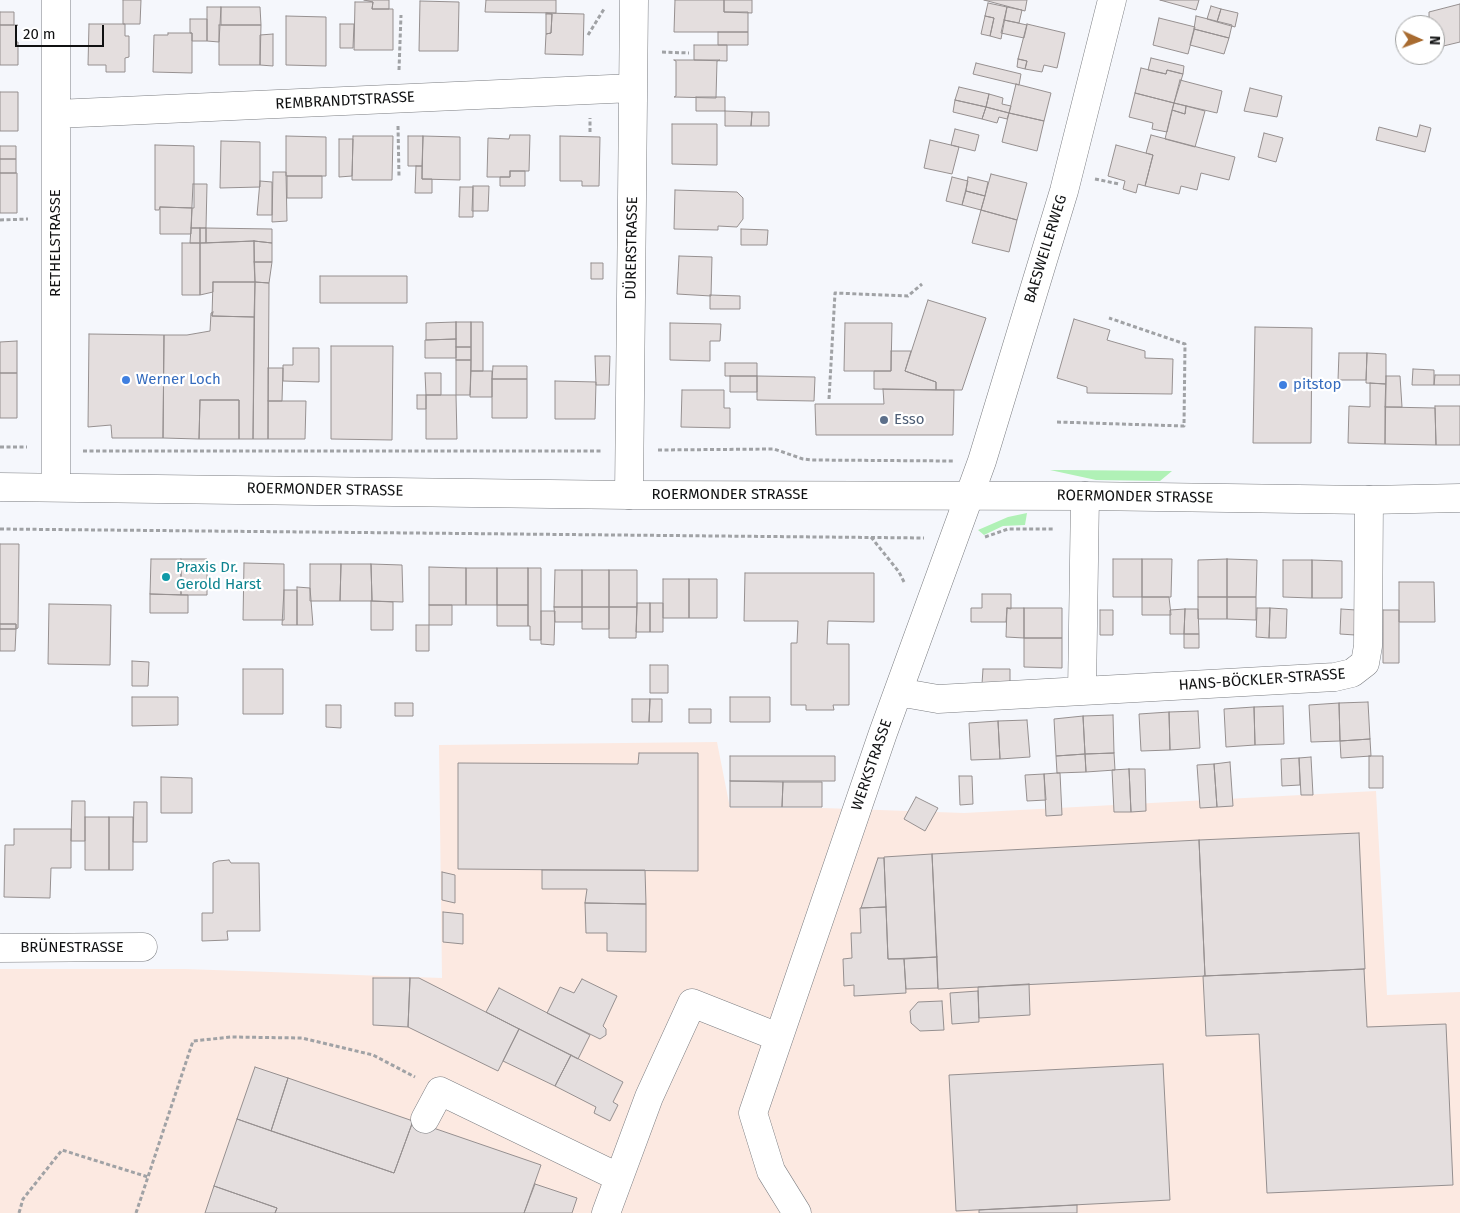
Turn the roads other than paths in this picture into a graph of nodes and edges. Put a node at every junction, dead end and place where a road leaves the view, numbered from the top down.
1 (56, 0) edge
2 (634, 0) edge
3 (1112, 0) edge
4 (634, 88) junction
5 (56, 114) junction
6 (56, 486) junction
7 (0, 487) edge
8 (629, 495) junction
9 (971, 495) junction
10 (1084, 496) junction
11 (1460, 498) edge
12 (1369, 500) junction
13 (1082, 690) junction
14 (898, 692) junction
15 (143, 947) dead end
16 (0, 948) edge
17 (778, 1037) junction
18 (425, 1119) dead end
19 (618, 1177) junction
20 (606, 1213) edge
21 (797, 1213) edge

1 - 5 street, RETHELSTRASSE
2 - 4 street, DÜRERSTRASSE
3 - 9 street, BAESWEILERWEG
4 - 5 street, REMBRANDTSTRASSE
4 - 8 street, DÜRERSTRASSE
5 - 6 street, RETHELSTRASSE
6 - 7 street, ROERMONDER STRASSE
6 - 8 street, ROERMONDER STRASSE
8 - 9 street, ROERMONDER STRASSE
9 - 10 street, ROERMONDER STRASSE
9 - 14 street, WERKSTRASSE
10 - 12 street, ROERMONDER STRASSE
10 - 13 street
11 - 12 street, ROERMONDER STRASSE
12 - 13 street, HANS-BÖCKLER-STRASSE
13 - 14 street, HANS-BÖCKLER-STRASSE
14 - 17 street, WERKSTRASSE
15 - 16 street, BRÜNESTRASSE
17 - 19 street
17 - 21 street, WERKSTRASSE
18 - 19 street
19 - 20 street

